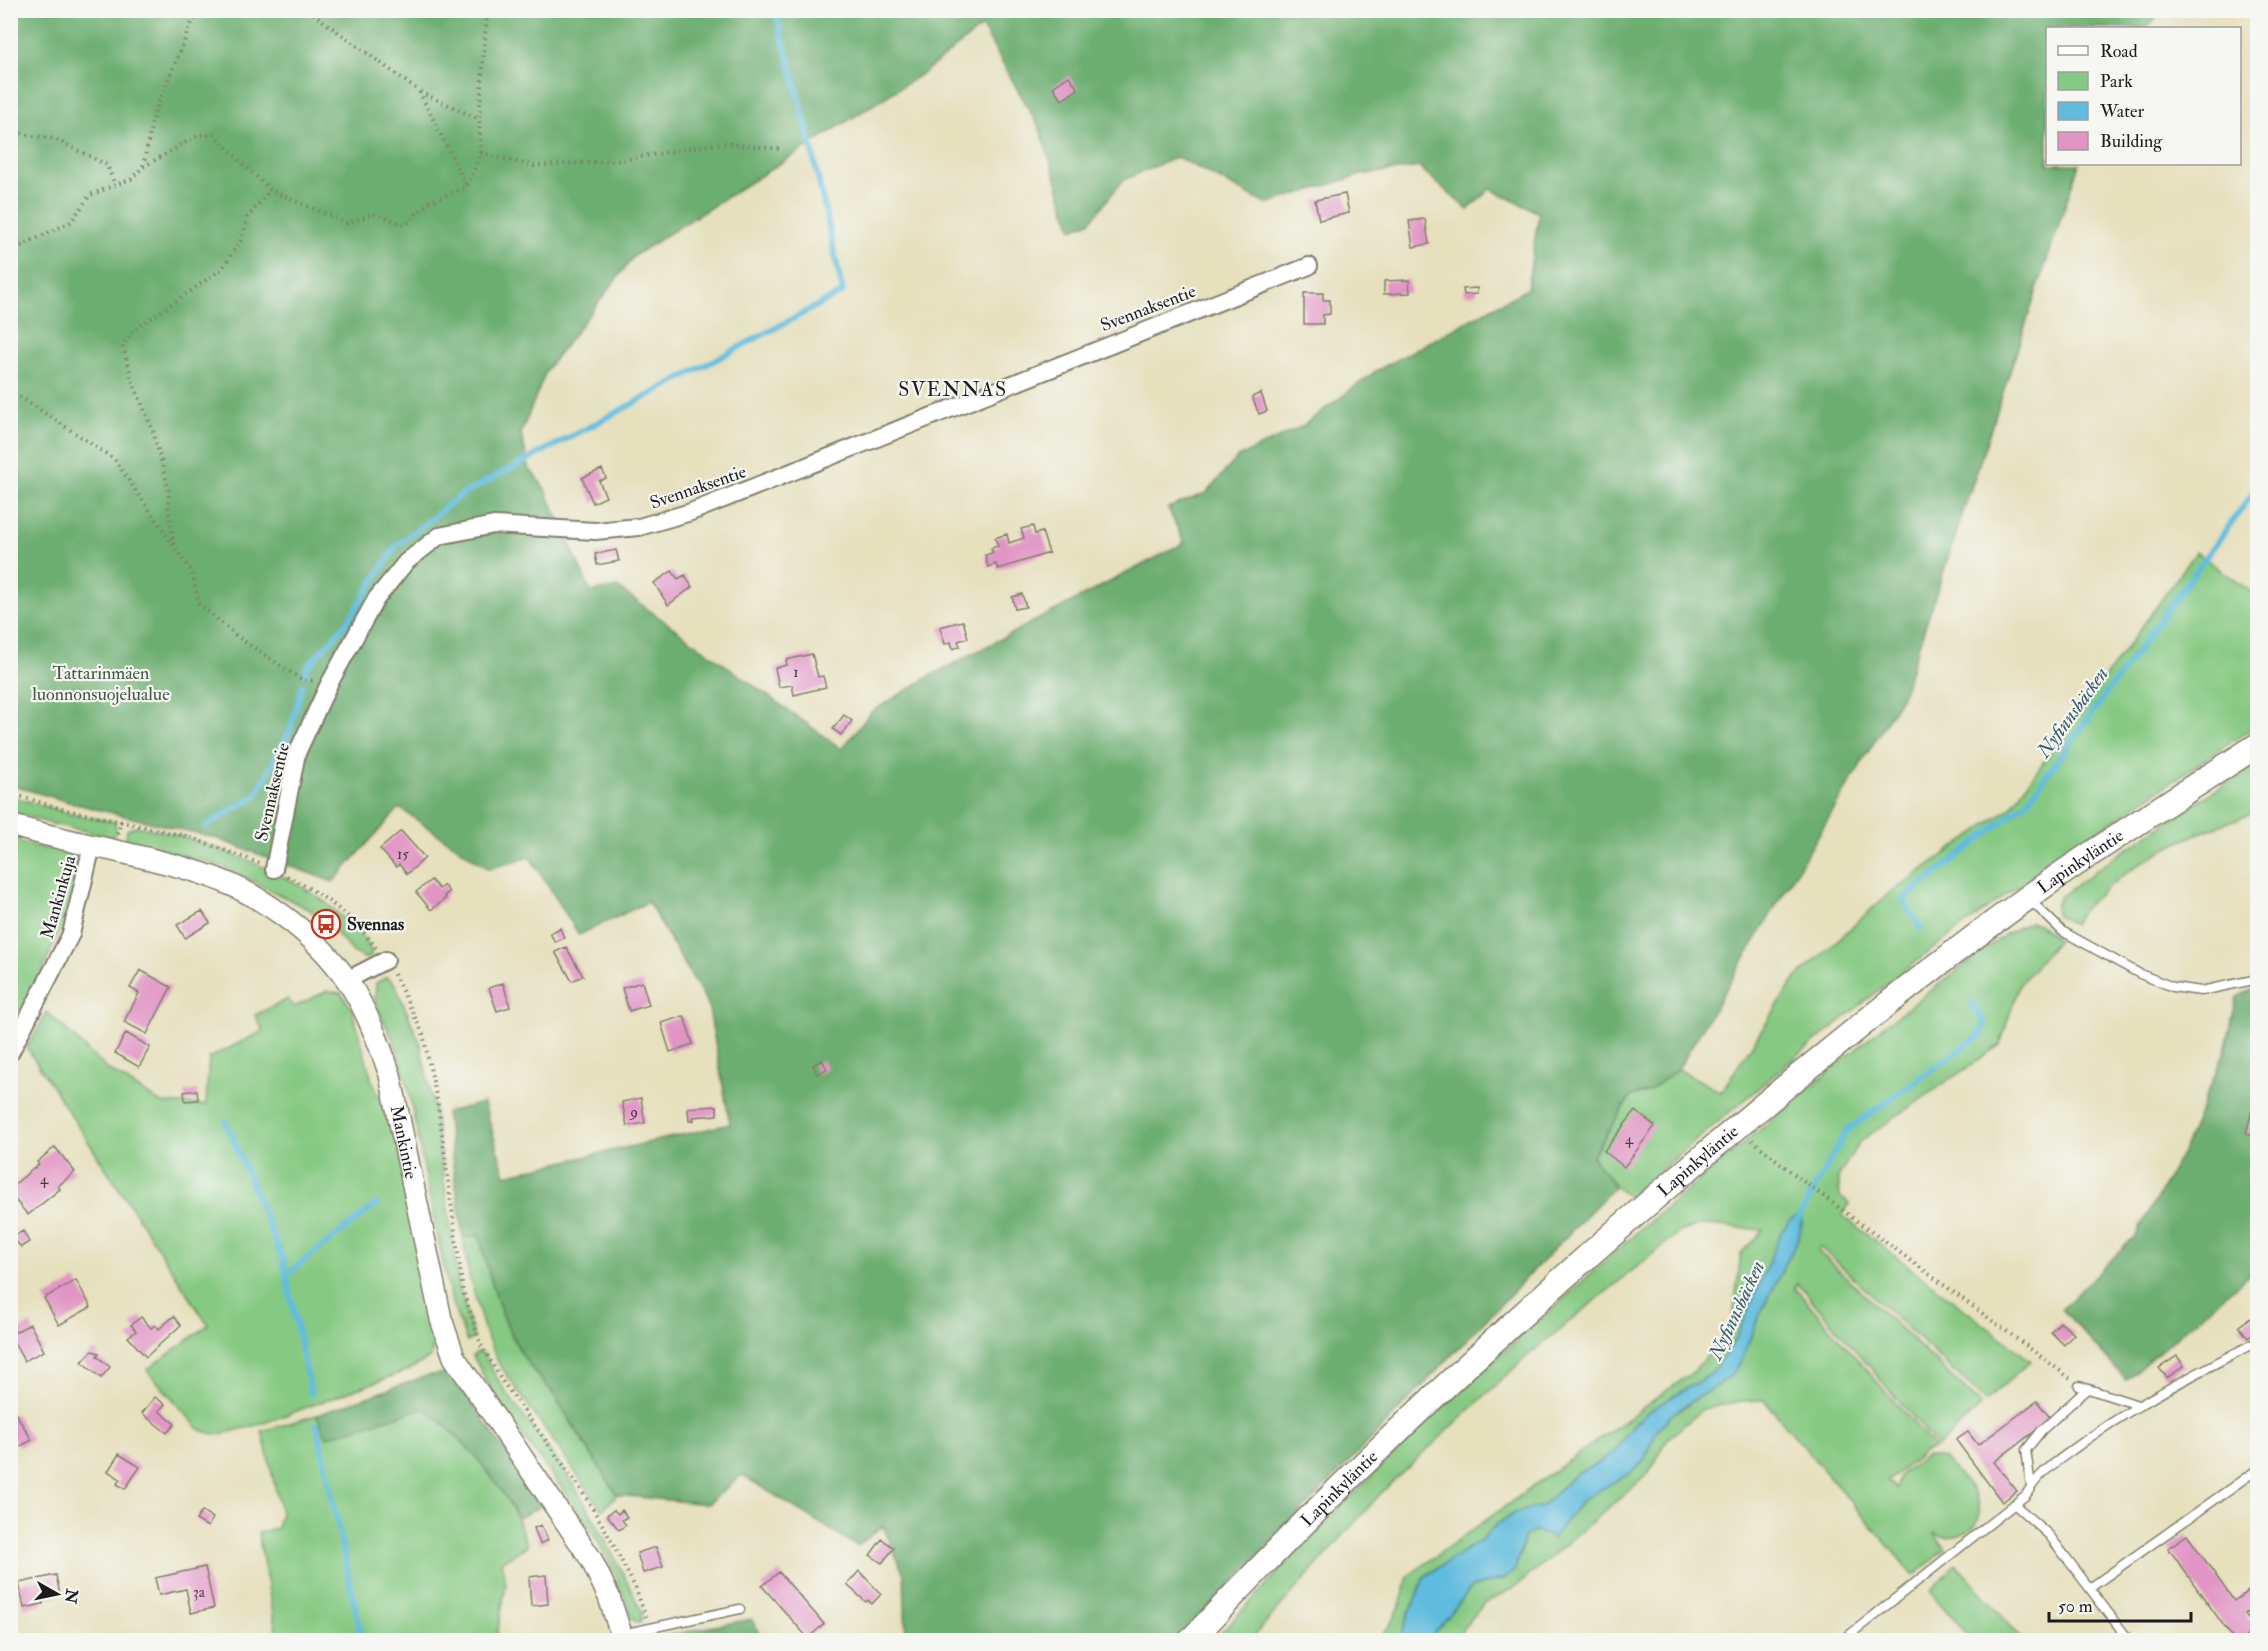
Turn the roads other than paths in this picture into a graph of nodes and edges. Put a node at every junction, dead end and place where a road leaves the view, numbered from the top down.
1 (1309, 266) dead end
2 (2258, 745) edge
3 (10, 825) edge
4 (92, 846) junction
5 (274, 869) road end
6 (2029, 899) junction
7 (386, 960) dead end
8 (2258, 978) edge
9 (347, 980) junction
10 (10, 1053) edge
11 (2258, 1341) edge
12 (2138, 1405) junction
13 (2258, 1469) edge
14 (2031, 1486) junction
15 (2014, 1504) junction
16 (2090, 1588) junction
17 (740, 1609) dead end
18 (622, 1637) edge
19 (1191, 1641) edge
20 (1844, 1641) edge
21 (2129, 1641) edge

1 - 5 street, Svennaksentie
2 - 6 main road, Lapinkyläntie
3 - 4 street, Mankintie
4 - 9 street, Mankintie
4 - 10 street, Mankinkuja
6 - 8 lane
6 - 19 main road, Lapinkyläntie
7 - 9 street
9 - 18 street, Mankintie
11 - 12 lane
12 - 14 lane
12 - 14 lane
13 - 16 lane
14 - 15 lane
15 - 16 lane
15 - 20 lane
16 - 21 lane
17 - 18 lane

